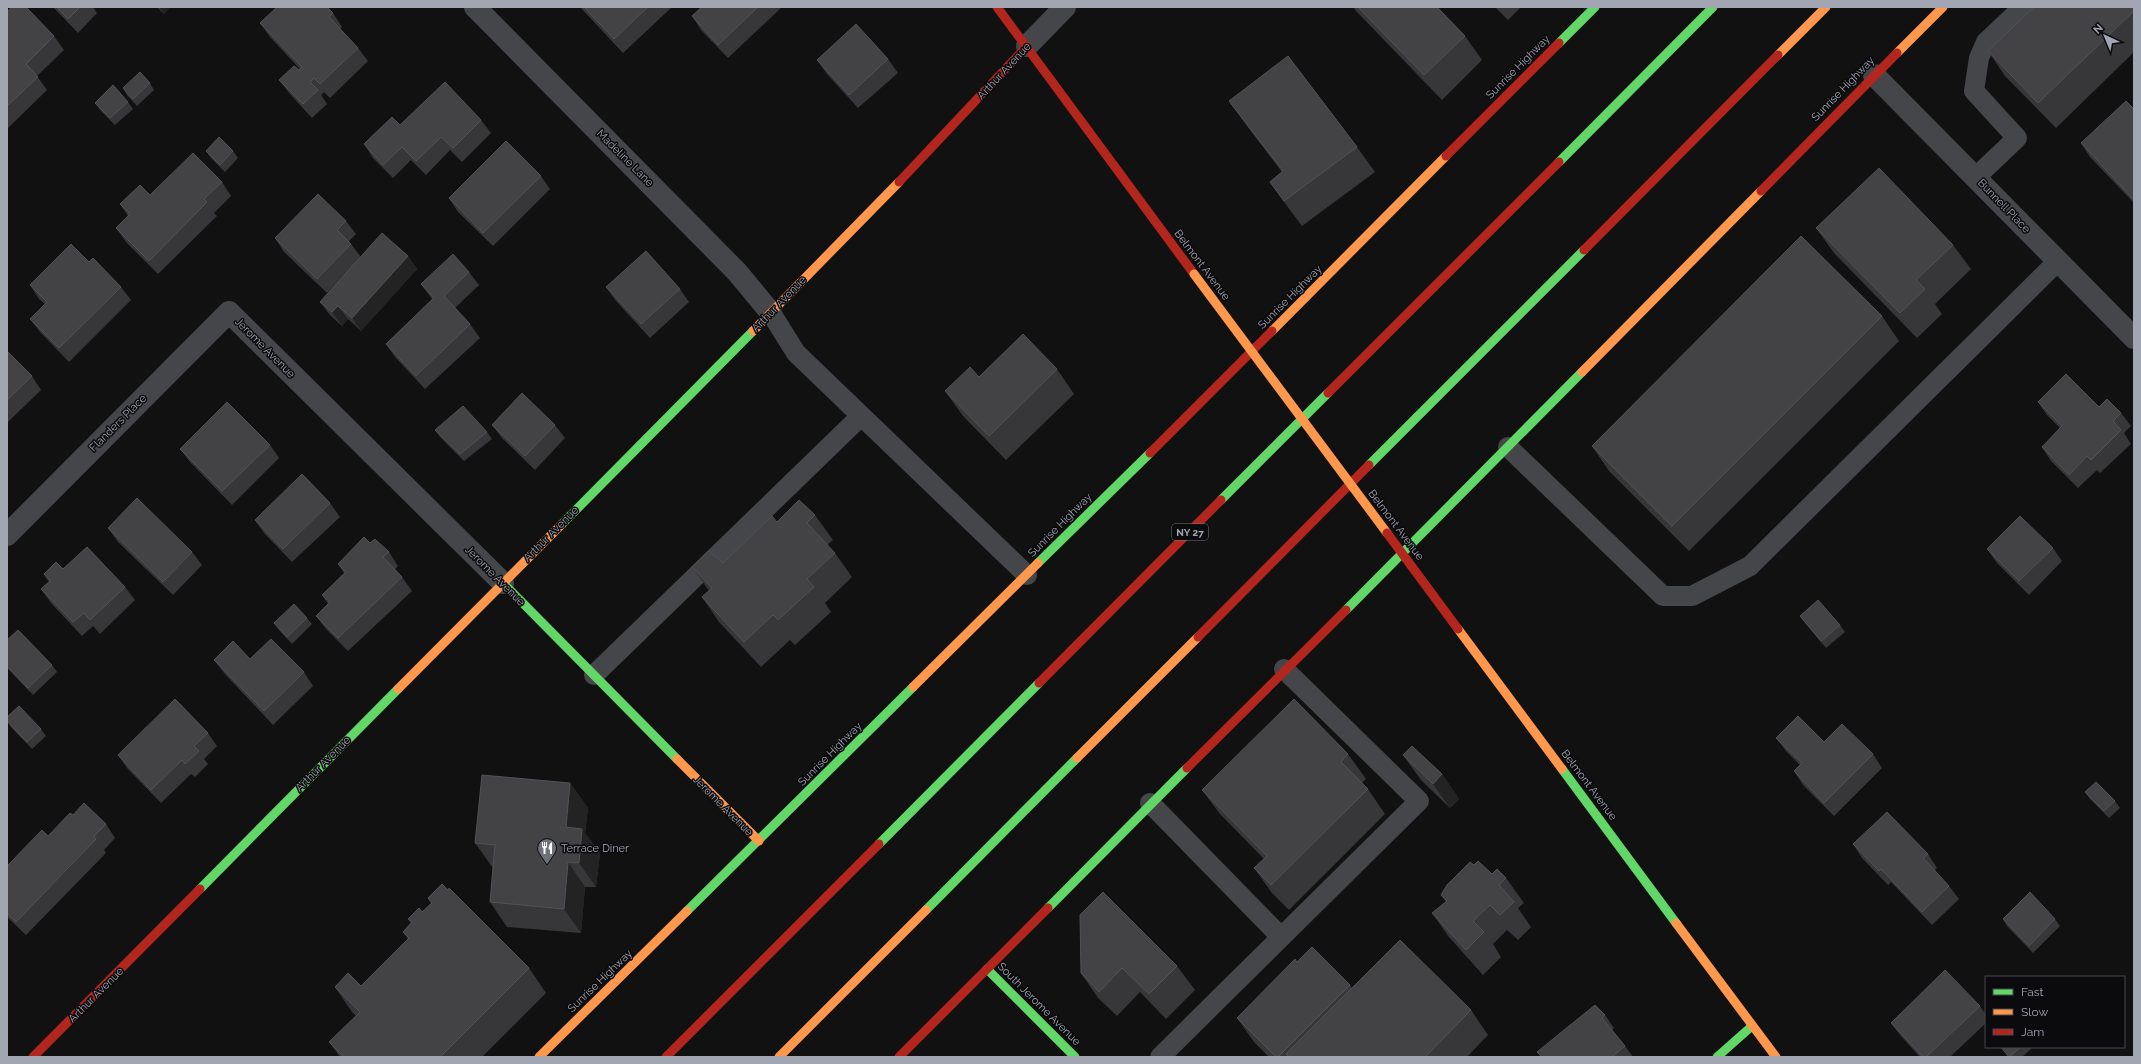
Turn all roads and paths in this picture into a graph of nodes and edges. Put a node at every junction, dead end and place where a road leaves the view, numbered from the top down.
1 (475, 7) edge
2 (997, 7) edge
3 (1065, 7) edge
4 (1595, 7) edge
5 (1713, 7) edge
6 (1826, 7) edge
7 (1943, 7) edge
8 (2023, 7) edge
9 (1027, 46) junction
10 (1874, 75) junction
11 (1976, 177) junction
12 (2058, 261) junction
13 (229, 312) joint
14 (771, 313) junction
15 (2134, 338) edge
16 (860, 416) junction
17 (1508, 447) junction
18 (7, 535) edge
19 (1027, 576) junction
20 (503, 583) junction
21 (1284, 669) junction
22 (594, 676) junction
23 (1150, 803) junction
24 (759, 842) junction
25 (1281, 937) junction
26 (987, 969) junction
27 (1752, 1026) junction
28 (33, 1057) edge
29 (539, 1057) edge
30 (666, 1057) edge
31 (779, 1057) edge
32 (898, 1057) edge
33 (1075, 1057) edge
34 (1160, 1057) edge
35 (1717, 1057) edge
36 (1776, 1057) edge

1 - 14 street, Madeline Lane
2 - 9 main road, Belmont Avenue
3 - 9 street, Arthur Avenue
4 - 19 main road, Sunrise Highway
5 - 30 main road, NY 27
6 - 31 main road
7 - 10 main road, Sunrise Highway
8 - 11 lane
9 - 14 main road, Arthur Avenue
9 - 27 main road, Belmont Avenue, bridge
10 - 11 street, Bunnell Place
10 - 17 main road, Sunrise Highway
11 - 12 street, Bunnell Place
12 - 15 street, Bunnell Place
12 - 17 lane
13 - 18 street, Flanders Place
13 - 20 street, Jerome Avenue
14 - 16 lane
14 - 20 main road, Arthur Avenue
16 - 19 lane
16 - 22 lane
17 - 21 main road, Sunrise Highway
19 - 24 main road, Sunrise Highway
20 - 22 main road, Jerome Avenue
20 - 28 main road, Arthur Avenue
21 - 23 main road, Sunrise Highway
21 - 25 lane
22 - 24 main road, Jerome Avenue
23 - 25 lane
23 - 26 main road, Sunrise Highway
24 - 29 main road, Sunrise Highway
25 - 34 lane
26 - 32 main road, Sunrise Highway
26 - 33 main road, South Jerome Avenue
27 - 35 main road
27 - 36 main road, Belmont Avenue

